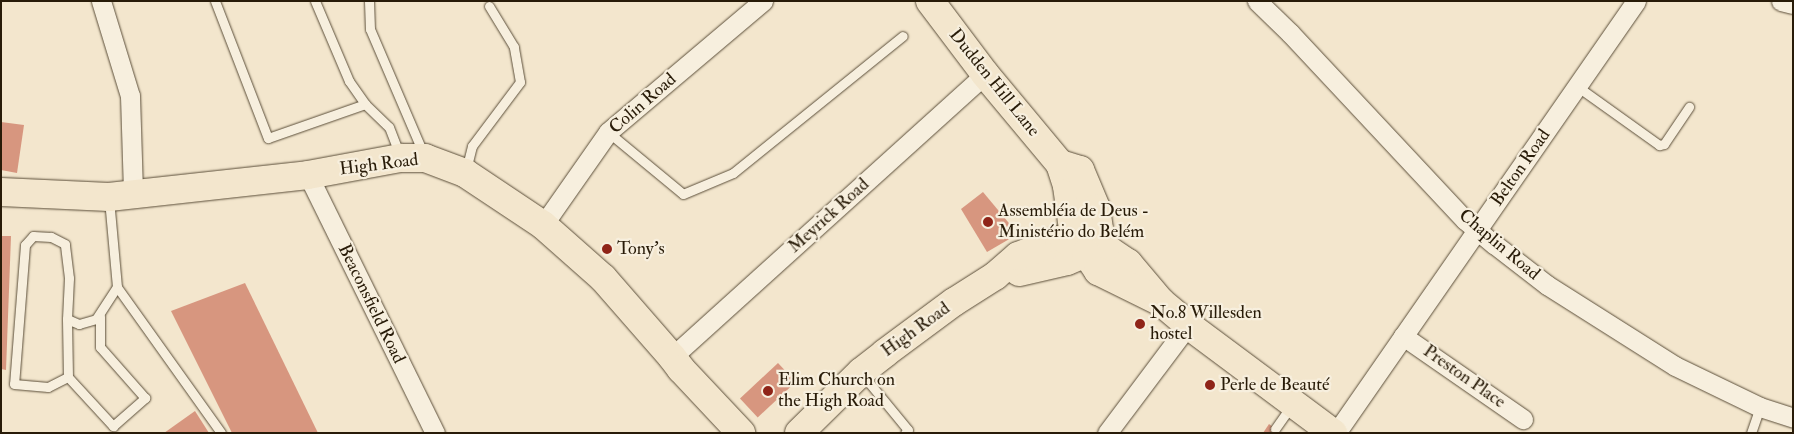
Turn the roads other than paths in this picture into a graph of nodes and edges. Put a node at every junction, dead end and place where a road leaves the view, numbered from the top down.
1 (101, 1) edge
2 (215, 1) edge
3 (315, 1) edge
4 (369, 1) edge
5 (763, 1) edge
6 (930, 1) edge
7 (1257, 1) edge
8 (1636, 1) edge
9 (1781, 1) edge
10 (1793, 4) edge
11 (489, 6) dead end
12 (903, 36) dead end
13 (985, 74) junction
14 (1578, 87) junction
15 (365, 104) junction
16 (1689, 107) dead end
17 (608, 132) junction
18 (413, 158) junction
19 (465, 173) junction
20 (308, 175) junction
21 (1, 192) edge
22 (121, 196) junction
23 (543, 224) junction
24 (1478, 229) junction
25 (1086, 252) junction
26 (117, 287) junction
27 (100, 316) junction
28 (67, 319) junction
29 (1188, 325) junction
30 (1403, 336) junction
31 (672, 357) junction
32 (861, 372) junction
33 (68, 377) junction
34 (1293, 404) junction
35 (1760, 407) junction
36 (1793, 418) edge
37 (1524, 419) dead end
38 (1275, 428) dead end
39 (221, 433) edge
40 (435, 433) edge
41 (741, 433) edge
42 (799, 433) edge
43 (905, 433) edge
44 (1107, 433) edge
45 (1335, 433) edge
46 (1751, 433) edge

1 - 22 street
2 - 15 lane
3 - 15 lane
4 - 18 lane
5 - 17 street, Colin Road
6 - 13 main road, Dudden Hill Lane
7 - 24 street, Chaplin Road
8 - 14 street, Belton Road
9 - 10 street
11 - 19 lane
12 - 17 lane
13 - 25 main road, Dudden Hill Lane
13 - 31 street, Meyrick Road
14 - 16 lane
14 - 24 street, Belton Road
15 - 18 lane
17 - 23 street, Colin Road
18 - 19 main road, High Road
18 - 20 main road, High Road
19 - 23 main road, High Road
20 - 22 main road, High Road
20 - 40 street, Beaconsfield Road
21 - 22 main road, High Road
22 - 26 lane
23 - 31 main road, High Road
24 - 30 street, Belton Road
24 - 35 street, Chaplin Road
25 - 29 main road, High Road
25 - 32 main road, High Road
26 - 27 lane
26 - 39 lane
27 - 28 lane
27 - 33 lane
28 - 33 lane
28 - 33 lane
29 - 34 main road, High Road
29 - 44 street
30 - 37 street, Preston Place
30 - 45 street, Belton Road
31 - 41 main road, High Road
32 - 42 main road, High Road
32 - 43 lane
34 - 38 lane
34 - 45 main road, High Road
35 - 36 street, Chaplin Road
35 - 46 lane

